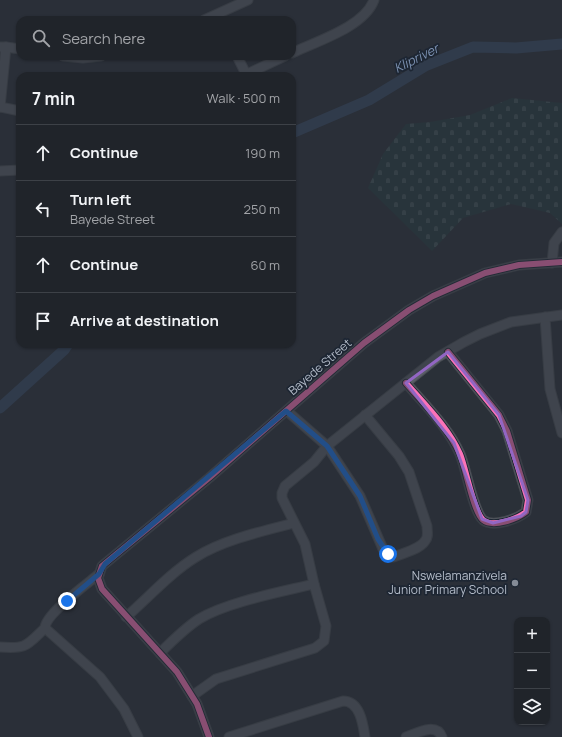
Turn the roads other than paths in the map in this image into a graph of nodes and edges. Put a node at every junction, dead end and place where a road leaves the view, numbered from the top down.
1 (248, 0) edge
2 (374, 0) edge
3 (219, 16) edge
4 (3, 47) edge
5 (16, 49) edge
6 (296, 51) edge
7 (238, 60) edge
8 (276, 60) edge
9 (243, 72) edge
10 (250, 72) edge
11 (0, 107) edge
12 (16, 109) edge
13 (16, 170) edge
14 (0, 171) edge
15 (562, 232) edge
16 (562, 262) edge
17 (552, 263) junction
18 (562, 315) edge
19 (545, 317) junction
20 (448, 352) junction
21 (406, 383) junction
22 (284, 413) junction
23 (366, 415) junction
24 (562, 433) edge
25 (327, 446) junction
26 (294, 522) junction
27 (99, 574) junction
28 (314, 584) junction
29 (126, 617) junction
30 (45, 628) junction
31 (0, 647) edge
32 (160, 653) junction
33 (192, 696) junction
34 (138, 737) edge
35 (210, 737) edge
36 (229, 737) edge
37 (365, 737) edge
38 (406, 737) edge
39 (442, 737) edge

1 - 3 street
2 - 6 street
4 - 5 street
4 - 11 street
7 - 9 street
8 - 10 street
11 - 12 street
13 - 14 street
15 - 17 street
16 - 17 street, Bayede Street
17 - 22 street, Bayede Street
18 - 19 street
19 - 20 street
19 - 24 street
20 - 21 street
20 - 21 street
21 - 23 street
22 - 25 street
22 - 27 street, Bayede Street
23 - 25 street
23 - 25 street
25 - 26 street
26 - 28 street
26 - 29 street
27 - 29 street
27 - 30 street, Bayede Street
28 - 32 street
28 - 33 street
29 - 32 street
30 - 31 street, Bayede Street
30 - 34 street
32 - 33 street
33 - 35 street
36 - 37 street
38 - 39 street

